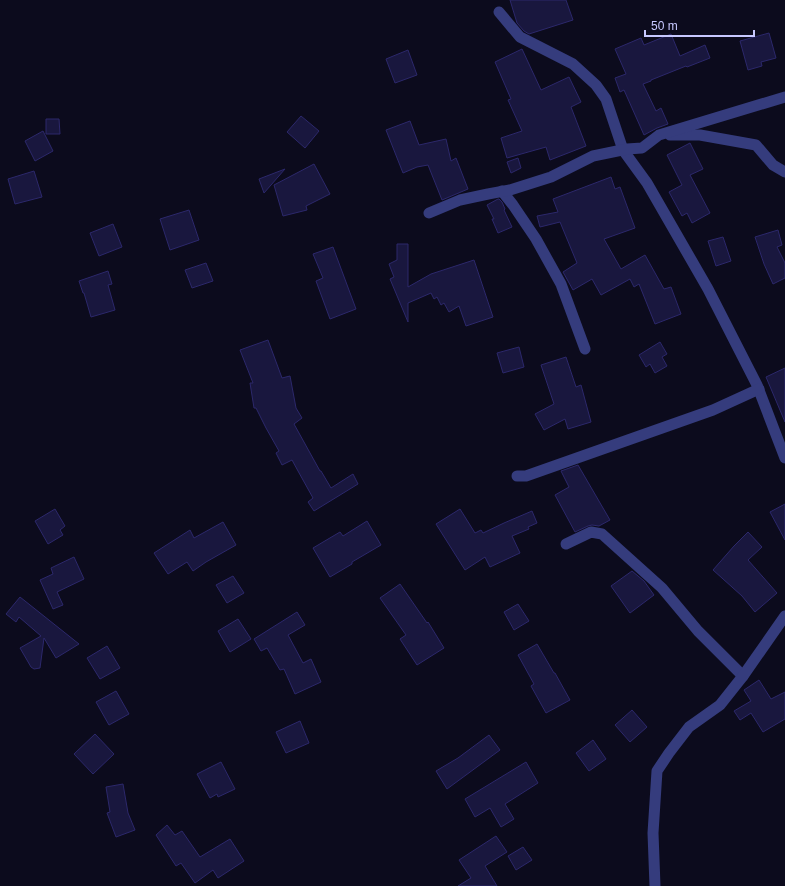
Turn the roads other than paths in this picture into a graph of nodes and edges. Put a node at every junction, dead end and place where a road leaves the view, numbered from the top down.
1 (499, 12) dead end
2 (785, 97) edge
3 (659, 135) junction
4 (623, 150) junction
5 (785, 172) edge
6 (502, 191) junction
7 (429, 213) dead end
8 (585, 349) dead end
9 (759, 390) junction
10 (785, 458) edge
11 (517, 476) dead end
12 (566, 544) dead end
13 (785, 616) edge
14 (743, 676) junction
15 (655, 886) edge

1 - 4 street
2 - 3 street
3 - 4 street
3 - 5 street
4 - 6 street
4 - 9 street
6 - 7 street
6 - 8 street
9 - 10 street
9 - 11 street
12 - 14 street
13 - 14 street
14 - 15 street

